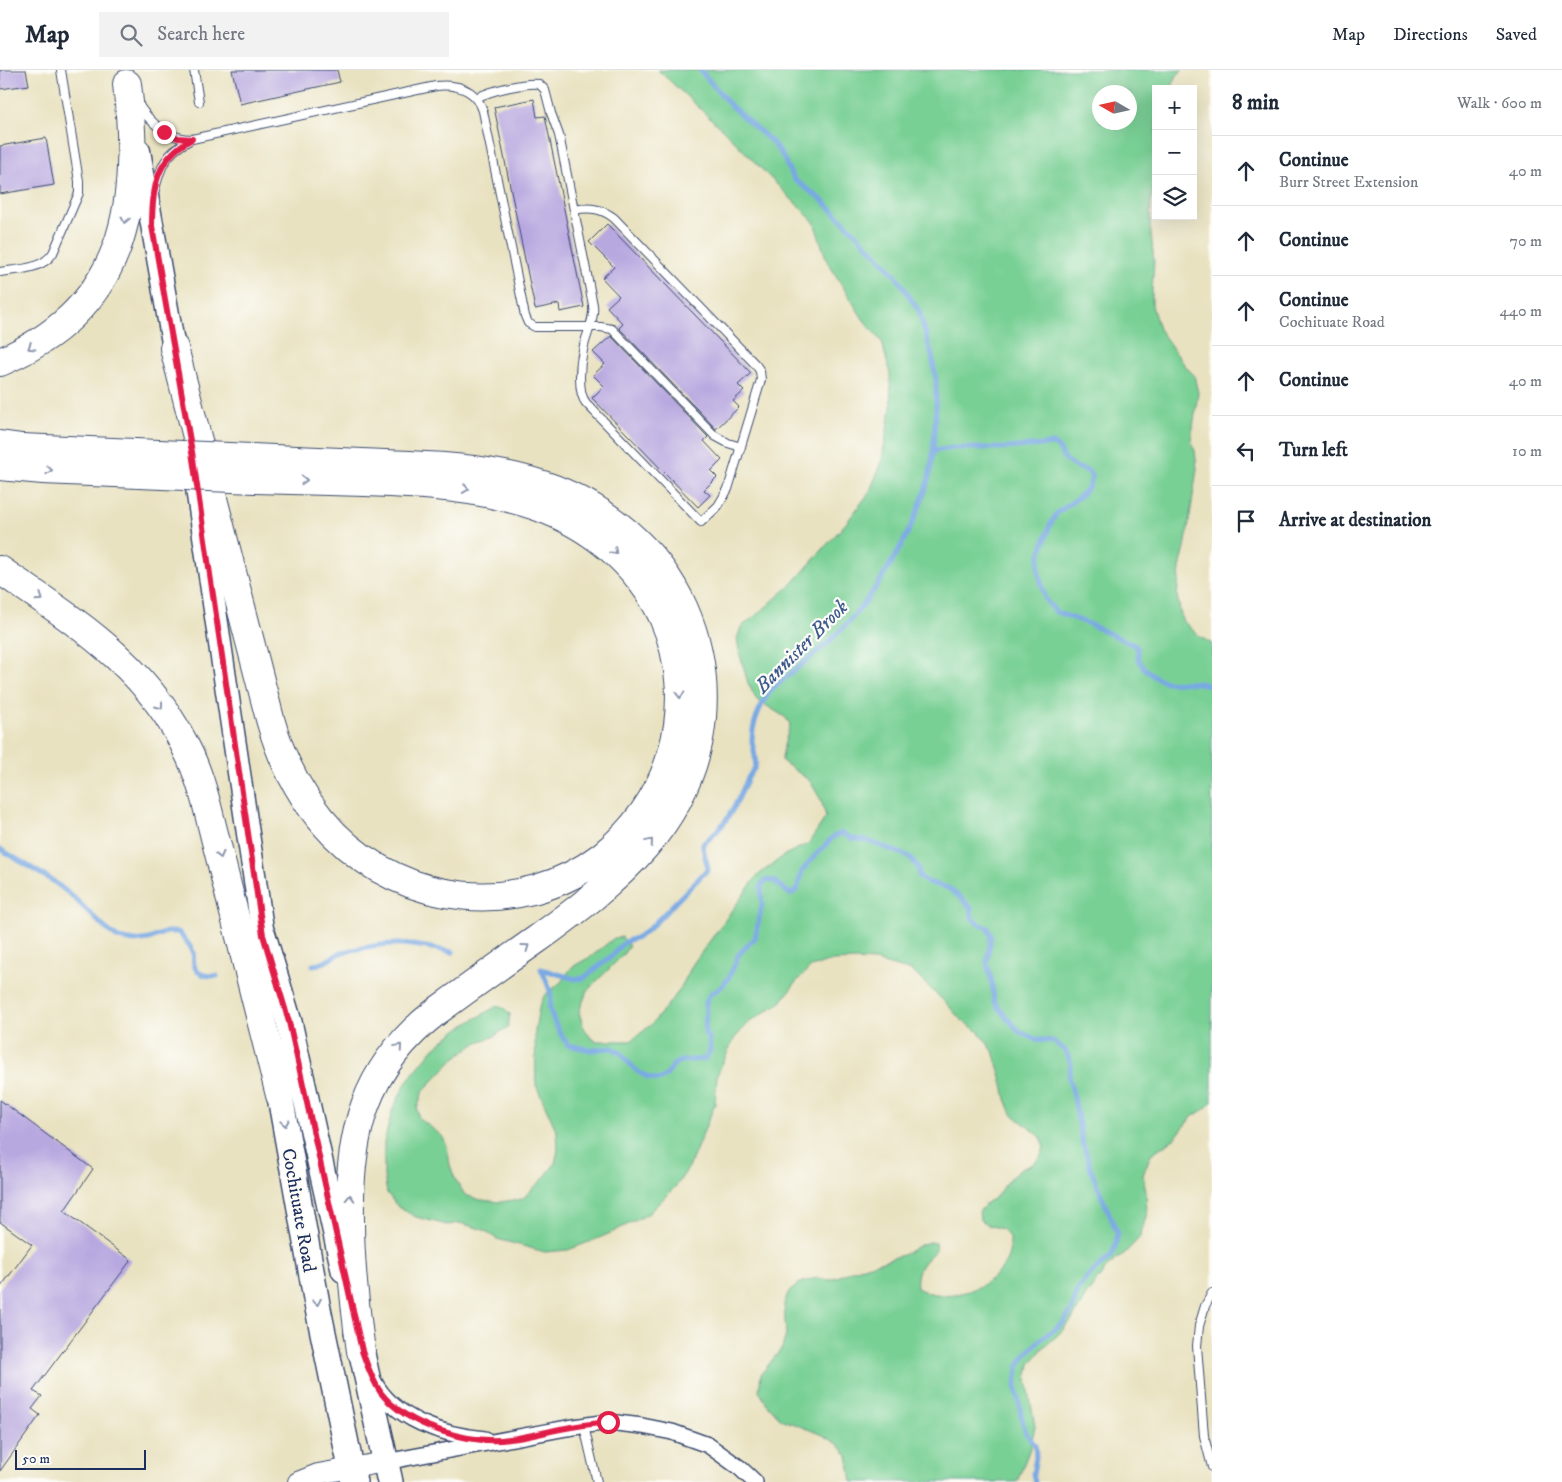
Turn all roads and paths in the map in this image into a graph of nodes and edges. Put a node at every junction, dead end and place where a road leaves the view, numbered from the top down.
1 (61, 70) edge
2 (194, 70) edge
3 (126, 77) edge
4 (477, 98) junction
5 (199, 102) dead end
6 (192, 139) junction
7 (574, 210) junction
8 (152, 226) junction
9 (0, 272) edge
10 (590, 327) junction
11 (174, 348) junction
12 (0, 362) edge
13 (0, 445) edge
14 (741, 446) junction
15 (137, 463) junction
16 (0, 466) edge
17 (254, 468) junction
18 (0, 570) edge
19 (263, 935) junction
20 (280, 1095) junction
21 (1212, 1293) edge
22 (362, 1351) junction
23 (584, 1426) junction
24 (509, 1440) junction
25 (1212, 1467) edge
26 (388, 1472) edge
27 (353, 1475) edge
28 (298, 1482) edge
29 (597, 1482) edge
30 (755, 1482) edge

1 - 9 lane
2 - 5 lane
3 - 6 lane
3 - 8 main road, Cochituate Road
3 -> 12 highway
4 - 6 lane
4 - 7 lane
4 - 10 lane
6 - 8 lane
7 - 10 lane
7 - 14 lane
8 - 11 main road, Cochituate Road
10 - 14 lane
10 - 14 lane
17 -> 11 highway
11 - 19 main road, Cochituate Road
13 - 15 highway
16 -> 15 highway
15 - 17 highway, bridge
22 -> 17 highway
18 -> 20 highway
19 - 20 main road, Cochituate Road
19 - 22 main road, Cochituate Road
20 -> 27 main road, Cochituate Road
21 - 25 lane
22 - 24 street
22 - 26 main road, Cochituate Road
23 - 24 street
23 - 29 lane
23 - 30 street
24 - 26 street
26 - 27 street
27 - 28 street

